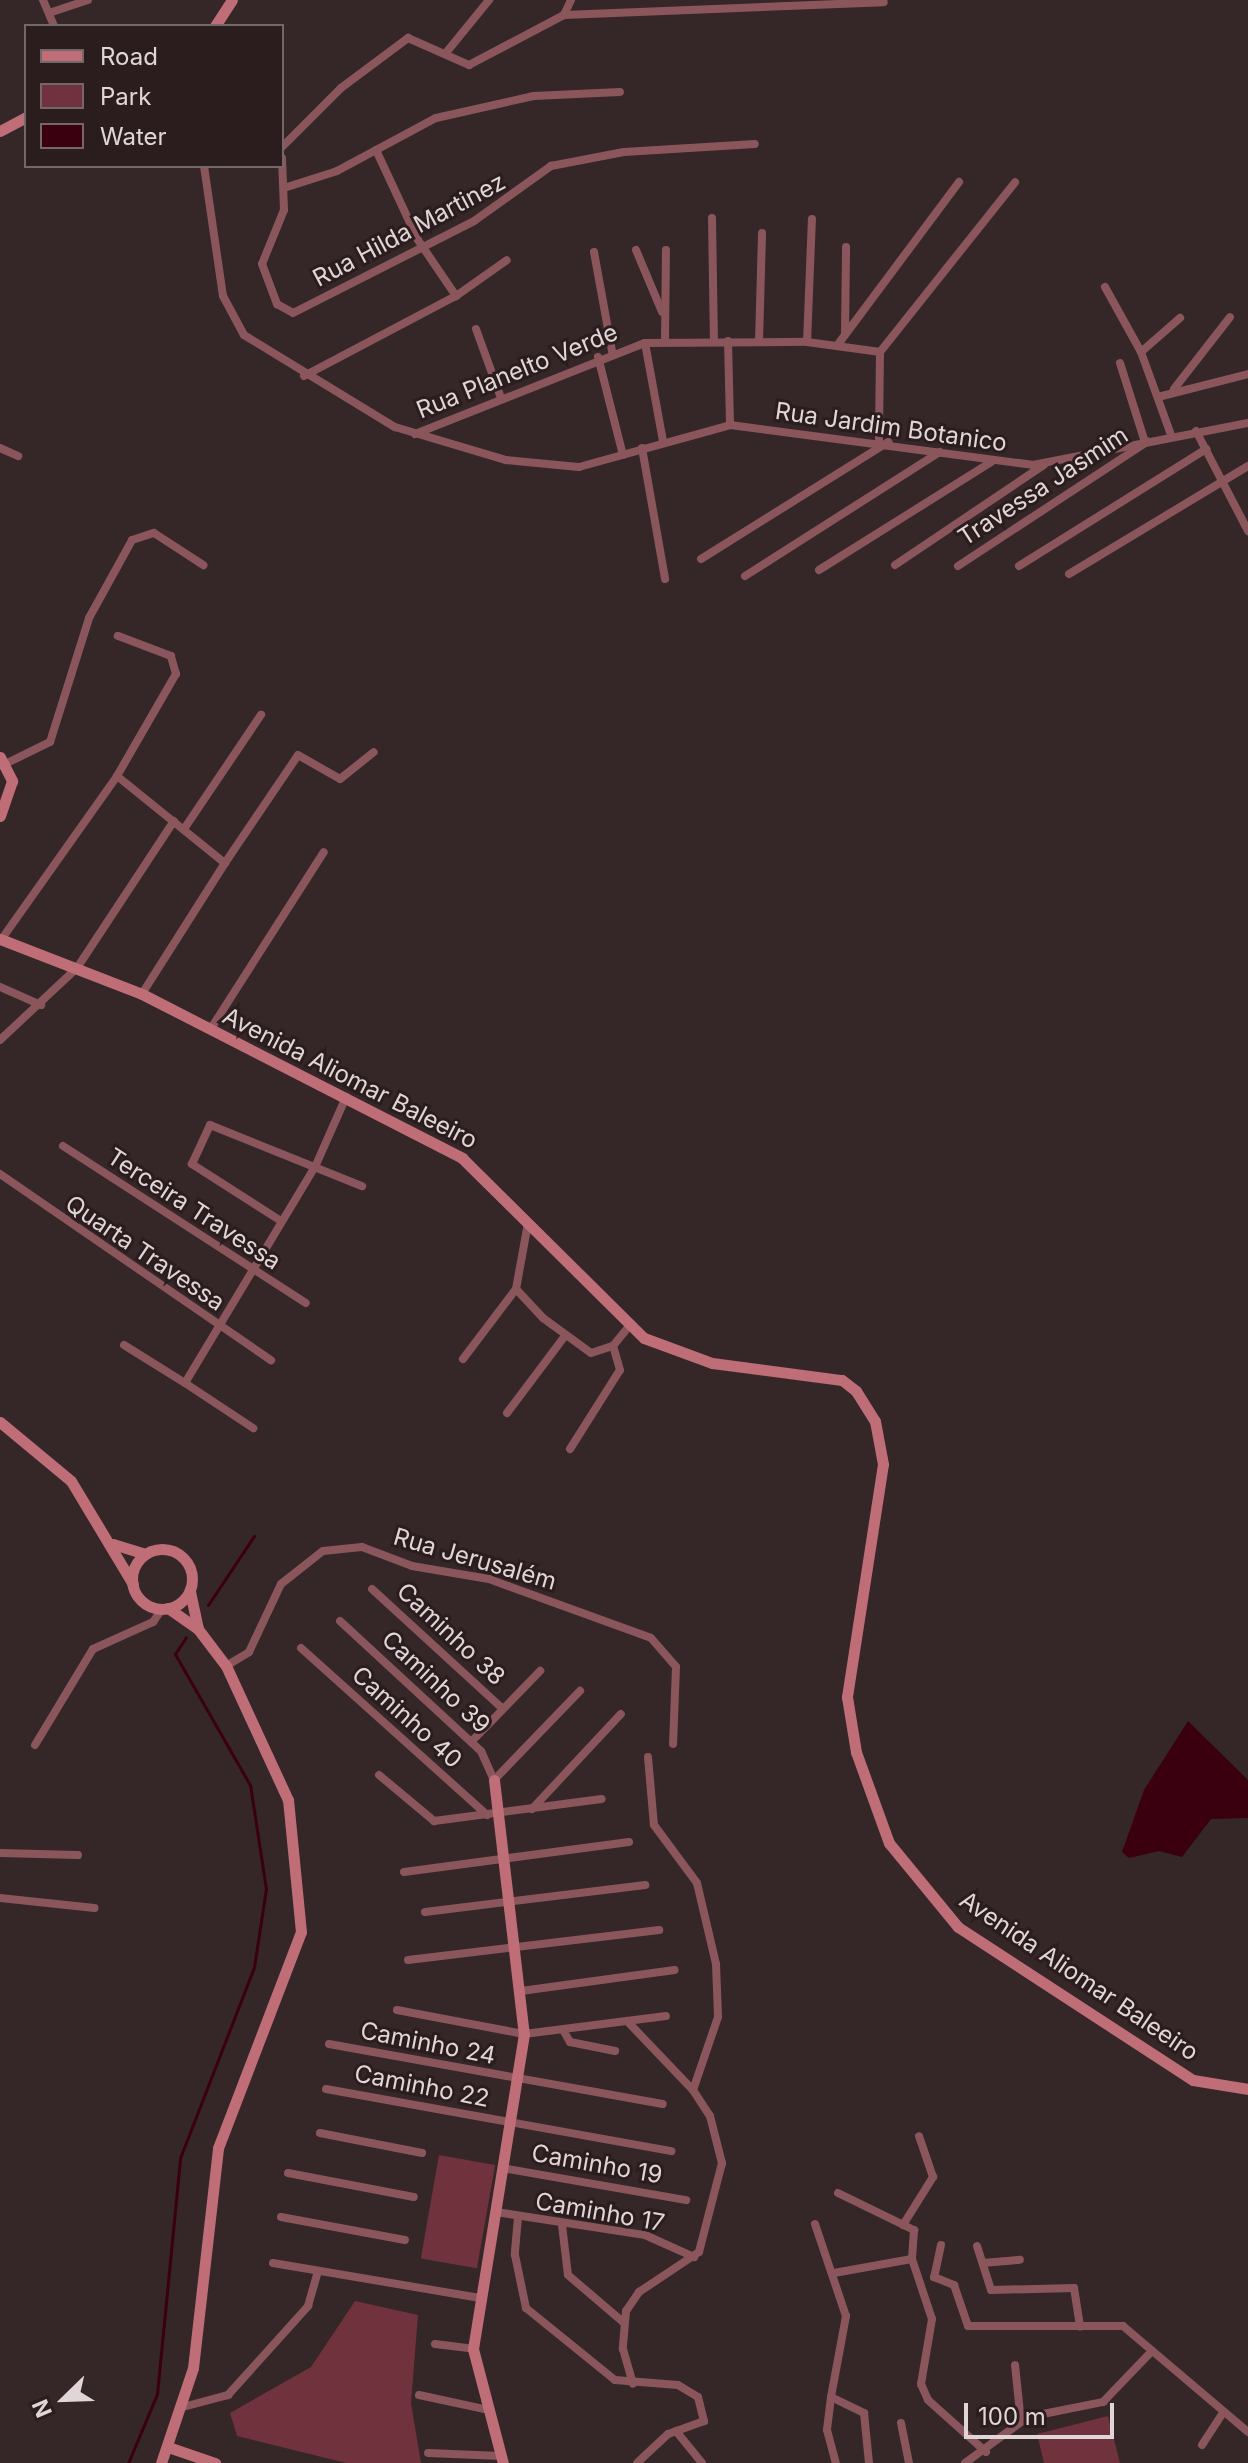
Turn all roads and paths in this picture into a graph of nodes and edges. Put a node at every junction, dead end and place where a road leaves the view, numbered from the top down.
1 (43, 0) edge
2 (88, 0) edge
3 (232, 0) edge
4 (489, 0) edge
5 (571, 0) edge
6 (884, 2) edge
7 (688, 4) edge
8 (49, 13) junction
9 (564, 15) junction
10 (53, 24) edge
11 (216, 24) edge
12 (445, 54) junction
13 (620, 92) dead end
14 (24, 118) edge
15 (1, 128) edge
16 (755, 144) dead end
17 (284, 145) edge
18 (376, 150) junction
19 (204, 168) edge
20 (284, 168) edge
21 (959, 182) dead end
22 (1015, 182) dead end
23 (287, 187) junction
24 (712, 218) dead end
25 (812, 219) dead end
26 (762, 233) dead end
27 (423, 246) junction
28 (846, 247) dead end
29 (636, 250) dead end
30 (666, 250) dead end
31 (594, 252) dead end
32 (507, 260) dead end
33 (1105, 287) dead end
34 (456, 296) junction
35 (664, 317) junction
36 (1230, 317) dead end
37 (1180, 318) dead end
38 (476, 329) dead end
39 (845, 334) junction
40 (714, 340) junction
41 (665, 341) junction
42 (728, 341) junction
43 (759, 342) junction
44 (807, 342) junction
45 (645, 343) junction
46 (839, 343) junction
47 (612, 351) junction
48 (880, 352) junction
49 (1141, 352) junction
50 (598, 357) junction
51 (1120, 363) dead end
52 (1248, 374) edge
53 (304, 376) junction
54 (1174, 390) junction
55 (1158, 397) junction
56 (501, 398) junction
57 (1248, 423) edge
58 (730, 425) junction
59 (1196, 431) junction
60 (414, 434) junction
61 (1171, 435) junction
62 (1147, 439) junction
63 (663, 441) junction
64 (883, 441) junction
65 (0, 448) edge
66 (642, 448) junction
67 (1206, 449) junction
68 (940, 452) junction
69 (623, 455) junction
70 (18, 456) dead end
71 (991, 462) junction
72 (1045, 464) junction
73 (1248, 466) edge
74 (1222, 482) junction
75 (1245, 516) edge
76 (1248, 531) edge
77 (701, 559) dead end
78 (203, 565) dead end
79 (895, 565) dead end
80 (958, 566) dead end
81 (1019, 566) dead end
82 (819, 570) dead end
83 (1069, 574) dead end
84 (745, 576) dead end
85 (665, 579) dead end
86 (118, 636) dead end
87 (261, 715) dead end
88 (374, 752) dead end
89 (4, 760) edge
90 (117, 776) junction
91 (0, 816) edge
92 (174, 821) junction
93 (184, 829) junction
94 (324, 852) dead end
95 (225, 863) junction
96 (0, 940) edge
97 (77, 968) junction
98 (0, 987) edge
99 (142, 994) junction
100 (41, 1005) junction
101 (210, 1030) junction
102 (0, 1040) edge
103 (346, 1097) junction
104 (63, 1146) dead end
105 (315, 1167) junction
106 (0, 1174) edge
107 (362, 1186) dead end
108 (281, 1221) junction
109 (528, 1223) junction
110 (253, 1273) junction
111 (516, 1289) junction
112 (306, 1303) dead end
113 (629, 1326) junction
114 (220, 1327) junction
115 (564, 1337) junction
116 (124, 1345) dead end
117 (613, 1346) junction
118 (463, 1359) dead end
119 (271, 1360) dead end
120 (185, 1383) junction
121 (507, 1413) dead end
122 (0, 1422) edge
123 (253, 1428) dead end
124 (570, 1449) dead end
125 (113, 1544) junction
126 (146, 1554) junction
127 (133, 1584) junction
128 (372, 1589) dead end
129 (190, 1590) junction
130 (165, 1609) junction
131 (340, 1621) dead end
132 (198, 1629) junction
133 (301, 1648) dead end
134 (226, 1666) junction
135 (540, 1671) dead end
136 (580, 1691) dead end
137 (502, 1708) junction
138 (621, 1714) dead end
139 (472, 1741) junction
140 (673, 1744) dead end
141 (35, 1745) dead end
142 (648, 1757) dead end
143 (379, 1775) dead end
144 (494, 1780) junction
145 (602, 1799) dead end
146 (532, 1810) junction
147 (492, 1814) junction
148 (629, 1842) dead end
149 (0, 1853) edge
150 (78, 1855) dead end
151 (503, 1859) junction
152 (404, 1872) dead end
153 (645, 1885) dead end
154 (0, 1898) edge
155 (508, 1901) junction
156 (94, 1908) dead end
157 (425, 1912) dead end
158 (659, 1930) dead end
159 (515, 1946) junction
160 (408, 1960) dead end
161 (675, 1970) dead end
162 (521, 1991) junction
163 (397, 2010) dead end
164 (666, 2016) dead end
165 (627, 2021) junction
166 (563, 2030) junction
167 (524, 2034) junction
168 (329, 2044) dead end
169 (615, 2051) dead end
170 (520, 2081) junction
171 (326, 2089) dead end
172 (1248, 2089) edge
173 (693, 2090) junction
174 (663, 2104) dead end
175 (511, 2123) junction
176 (320, 2133) dead end
177 (919, 2136) dead end
178 (671, 2151) dead end
179 (422, 2153) dead end
180 (502, 2168) junction
181 (288, 2173) dead end
182 (838, 2193) dead end
183 (414, 2197) dead end
184 (686, 2200) dead end
185 (496, 2212) junction
186 (281, 2217) dead end
187 (518, 2217) junction
188 (815, 2224) dead end
189 (562, 2225) junction
190 (903, 2225) junction
191 (405, 2240) dead end
192 (941, 2245) dead end
193 (977, 2246) dead end
194 (694, 2257) junction
195 (912, 2259) junction
196 (1020, 2260) dead end
197 (273, 2263) dead end
198 (983, 2263) junction
199 (318, 2271) junction
200 (834, 2273) junction
201 (480, 2298) junction
202 (623, 2322) junction
203 (1080, 2327) junction
204 (435, 2344) dead end
205 (473, 2349) junction
206 (1152, 2351) junction
207 (1015, 2365) dead end
208 (633, 2384) junction
209 (419, 2395) dead end
210 (831, 2397) junction
211 (183, 2407) junction
212 (484, 2409) junction
213 (1221, 2416) junction
214 (1023, 2418) junction
215 (901, 2423) dead end
216 (676, 2431) junction
217 (1248, 2432) edge
218 (1202, 2445) dead end
219 (168, 2447) junction
220 (986, 2452) junction
221 (428, 2453) dead end
222 (502, 2459) edge
223 (161, 2463) edge
224 (215, 2463) edge
225 (637, 2463) edge
226 (702, 2463) edge
227 (836, 2463) edge
228 (869, 2463) edge
229 (909, 2463) edge
230 (965, 2463) edge

1 - 8 street
2 - 8 street
3 - 11 main road
4 - 12 street
5 - 9 street
6 - 7 street
7 - 9 street
8 - 10 street
9 - 12 street
12 - 17 street
13 - 18 street
14 - 15 main road
16 - 27 street, Rua Hilda Martinez
18 - 23 street
18 - 27 street
19 - 53 street, Rua Jardim Botanico
20 - 23 street, Rua Hilda Martinez
21 - 39 street
22 - 48 street
23 - 27 street, Rua Hilda Martinez
24 - 40 street
25 - 44 street
26 - 43 street
27 - 34 street
28 - 39 street
29 - 35 street
30 - 35 street
31 - 47 street
32 - 34 street
33 - 49 street
34 - 53 street
35 - 41 street
36 - 54 street
37 - 49 street
38 - 56 street
39 - 46 street
40 - 41 street, Rua Planelto Verde
40 - 42 street, Rua Planelto Verde
41 - 45 street, Rua Planelto Verde
42 - 43 street, Rua Planelto Verde
42 - 58 street
43 - 44 street, Rua Planelto Verde
44 - 46 street, Rua Planelto Verde
45 - 47 street, Rua Planelto Verde
45 - 63 street
46 - 48 street, Rua Planelto Verde
47 - 50 street, Rua Planelto Verde
48 - 64 street
49 - 55 street
50 - 56 street, Rua Planelto Verde
50 - 69 street
51 - 62 street
52 - 54 street
53 - 60 street, Rua Jardim Botanico
54 - 55 street
55 - 61 street
56 - 60 street, Rua Planelto Verde
57 - 59 street, Rua Jardim Botanico
58 - 63 street, Rua Jardim Botanico
58 - 64 street, Rua Jardim Botanico
59 - 61 street, Rua Jardim Botanico
59 - 67 street
60 - 69 street, Rua Jardim Botanico
61 - 62 street, Rua Jardim Botanico
62 - 72 street, Rua Jardim Botanico
62 - 80 street, Travessa Jasmim
63 - 66 street, Rua Jardim Botanico
64 - 68 street, Rua Jardim Botanico
64 - 77 street
65 - 70 street
66 - 69 street, Rua Jardim Botanico
66 - 85 street
67 - 74 street
67 - 81 street
68 - 71 street, Rua Jardim Botanico
68 - 84 street
71 - 72 street, Rua Jardim Botanico
71 - 82 street
72 - 79 street
73 - 74 street
74 - 75 street
74 - 83 street
75 - 76 street
78 - 89 street
86 - 90 street
87 - 93 street
88 - 95 street
89 - 91 main road
90 - 92 street
90 - 96 street
92 - 93 street
92 - 97 street
93 - 95 street
94 - 101 street
95 - 99 street
96 - 97 main road, Avenida Aliomar Baleeiro
97 - 99 main road, Avenida Aliomar Baleeiro
97 - 100 street
98 - 100 street
99 - 101 main road, Avenida Aliomar Baleeiro
100 - 102 street
101 - 103 main road, Avenida Aliomar Baleeiro
103 - 105 street
103 - 109 main road, Avenida Aliomar Baleeiro
104 - 110 street, Terceira Travessa
105 - 107 street
105 - 108 street
105 - 108 street
106 - 114 street, Quarta Travessa
108 - 110 street
109 - 111 street
109 - 113 main road, Avenida Aliomar Baleeiro
110 - 112 street, Terceira Travessa
110 - 114 street
111 - 115 street
111 - 118 street
113 - 117 street
113 - 172 main road, Avenida Aliomar Baleeiro
114 - 119 street, Quarta Travessa
114 - 120 street
115 - 117 street
115 - 121 street
116 - 120 street
117 - 124 street
120 - 123 street
122 - 125 main road
125 - 126 main road
125 - 127 main road
126 - 127 main road
126 - 129 main road
127 - 130 main road
128 - 137 street, Caminho 38
129 - 130 main road
129 - 132 main road
130 - 132 main road
130 - 141 street
131 - 139 street, Caminho 39
132 - 134 main road
133 - 147 street, Caminho 40
134 - 140 street, Rua Jerusalém
134 - 211 main road
135 - 137 street
136 - 144 street
137 - 139 street
138 - 146 street
139 - 144 street, Caminho 39
142 - 173 street
143 - 147 street
144 - 147 main road
145 - 146 street
146 - 147 street
147 - 151 main road
148 - 151 street
149 - 150 street
151 - 152 street
151 - 155 main road
153 - 155 street
154 - 156 street
155 - 157 street
155 - 159 main road
158 - 159 street
159 - 160 street
159 - 162 main road
161 - 162 street
162 - 167 main road
163 - 167 street
164 - 165 street
165 - 166 street
165 - 173 street
166 - 167 street
166 - 169 street
167 - 170 main road
168 - 170 street, Caminho 24
170 - 174 street, Caminho 24
170 - 175 main road
171 - 175 street, Caminho 22
173 - 194 street
175 - 178 street, Caminho 22
175 - 180 main road
176 - 179 street
177 - 190 street
180 - 184 street, Caminho 19
180 - 185 main road
181 - 183 street
182 - 190 street
185 - 187 street, Caminho 17
185 - 201 main road
186 - 191 street
187 - 189 street, Caminho 17
187 - 208 street
188 - 200 street
189 - 194 street, Caminho 17
189 - 202 street
190 - 195 street
192 - 203 street
193 - 198 street
194 - 202 street
195 - 200 street
195 - 220 street
196 - 198 street
197 - 199 street
198 - 203 street
199 - 201 street
199 - 211 street
200 - 210 street
201 - 205 main road
202 - 208 street
203 - 206 street
204 - 205 street
205 - 212 main road
206 - 213 street
206 - 214 street
207 - 214 street
208 - 216 street
209 - 212 street
210 - 227 street
210 - 228 street
211 - 219 main road
212 - 222 main road
213 - 217 street
213 - 218 street
214 - 220 street
215 - 229 street
216 - 225 street
216 - 226 street
219 - 223 main road
219 - 224 main road
220 - 230 street
221 - 222 street

